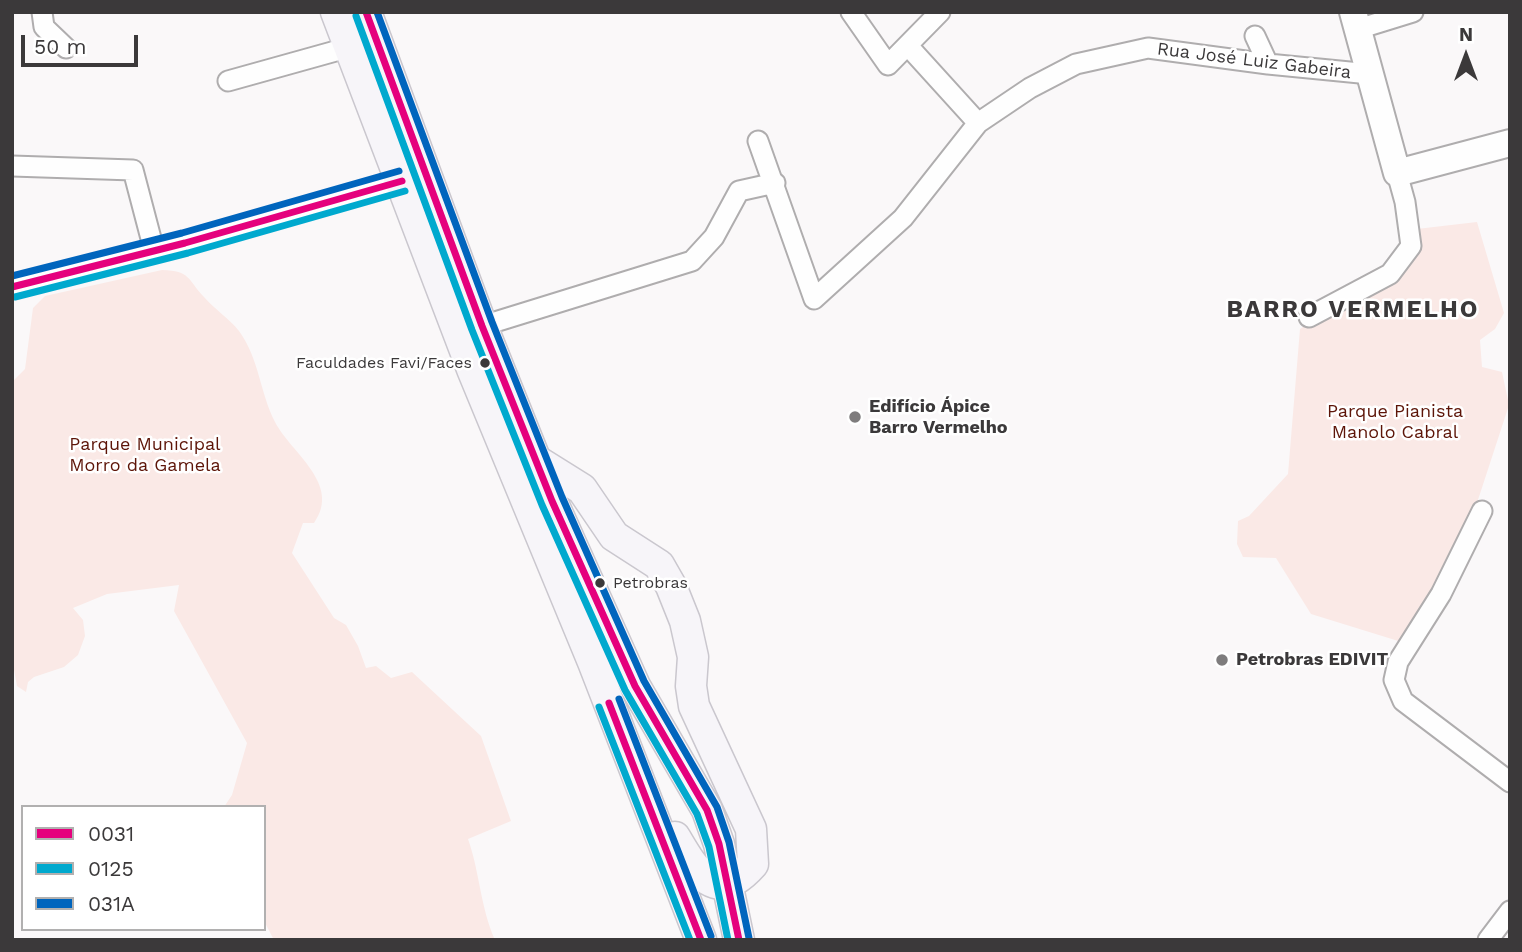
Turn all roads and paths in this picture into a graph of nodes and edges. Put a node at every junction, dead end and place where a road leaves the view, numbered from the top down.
1 (42, 12) edge
2 (336, 12) edge
3 (366, 12) edge
4 (851, 12) edge
5 (940, 12) edge
6 (1413, 12) edge
7 (1356, 20) edge
8 (1255, 36) dead end
9 (350, 47) junction
10 (909, 47) junction
11 (66, 48) dead end
12 (1268, 64) junction
13 (1370, 74) junction
14 (229, 81) dead end
15 (978, 123) junction
16 (758, 141) dead end
17 (1510, 143) edge
18 (12, 166) edge
19 (1397, 173) junction
20 (402, 181) junction
21 (775, 183) junction
22 (154, 250) junction
23 (12, 287) edge
24 (1309, 317) dead end
25 (482, 326) junction
26 (534, 458) junction
27 (593, 504) junction
28 (1482, 512) dead end
29 (544, 513) junction
30 (1485, 762) junction
31 (1510, 772) edge
32 (638, 777) junction
33 (1510, 782) edge
34 (753, 864) junction
35 (729, 884) junction
36 (1510, 911) edge
37 (699, 939) edge
38 (739, 940) edge
39 (750, 940) edge
40 (1489, 940) edge

1 - 11 street
2 - 9 main road
3 - 25 main road
4 - 10 street
5 - 10 street
6 - 7 street
7 - 13 street
8 - 12 street
9 - 14 street
9 - 20 main road
10 - 15 street
12 - 13 street, Rua José Luiz Gabeira
12 - 15 street, Rua José Luiz Gabeira
13 - 19 street
15 - 21 street, Rua José Luiz Gabeira
16 - 21 street
17 - 19 street
18 - 22 street
19 - 24 street
20 - 22 street
20 - 29 main road
21 - 25 street
22 - 23 street
25 - 26 main road
26 - 27 main road
26 - 29 main road
27 - 29 main road
27 - 34 main road
28 - 30 street
29 - 32 main road
29 - 35 main road
30 - 31 street
30 - 33 street
32 - 35 main road
32 - 37 main road
34 - 35 main road
34 - 39 main road
35 - 38 main road
36 - 40 street

